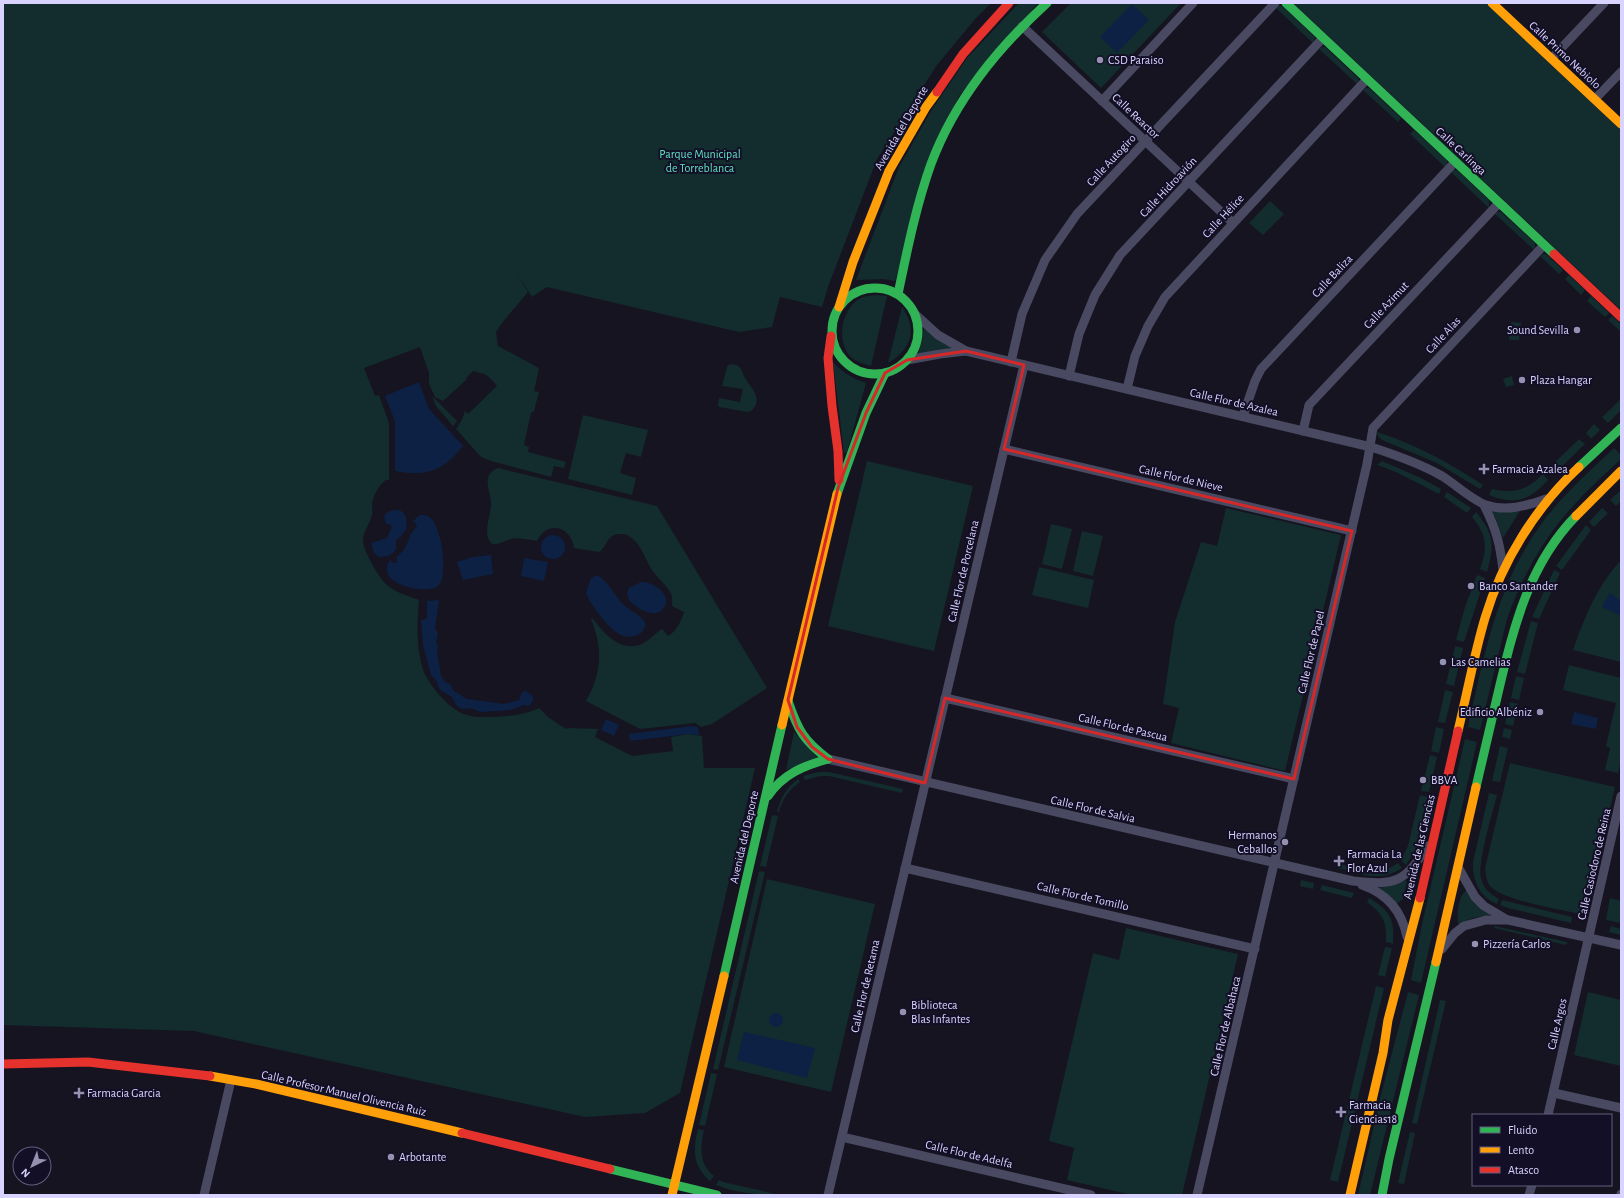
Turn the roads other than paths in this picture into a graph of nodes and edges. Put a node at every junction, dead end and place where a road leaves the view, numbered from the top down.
1 (1009, 3) edge
2 (1047, 3) edge
3 (1193, 3) edge
4 (1275, 3) edge
5 (1286, 3) edge
6 (1492, 3) edge
7 (1604, 3) edge
8 (1022, 26) junction
9 (1323, 38) junction
10 (1552, 58) junction
11 (1621, 72) edge
12 (1367, 79) junction
13 (1102, 100) junction
14 (1595, 100) junction
15 (1621, 124) edge
16 (1145, 141) junction
17 (1455, 162) junction
18 (1189, 182) junction
19 (1499, 203) junction
20 (1233, 223) junction
21 (1544, 245) junction
22 (898, 294) junction
23 (839, 307) junction
24 (915, 314) junction
25 (1621, 317) edge
26 (832, 333) junction
27 (966, 351) junction
28 (907, 360) junction
29 (1011, 362) junction
30 (1024, 365) junction
31 (885, 373) junction
32 (1069, 376) junction
33 (1127, 389) junction
34 (1243, 416) junction
35 (1621, 428) edge
36 (1303, 431) junction
37 (1371, 446) junction
38 (1004, 449) junction
39 (1621, 471) edge
40 (840, 485) junction
41 (1549, 498) junction
42 (1484, 504) junction
43 (1352, 531) junction
44 (1503, 570) junction
45 (945, 698) junction
46 (788, 700) junction
47 (828, 759) junction
48 (1294, 779) junction
49 (925, 782) junction
50 (1621, 796) edge
51 (764, 803) junction
52 (1433, 840) junction
53 (1275, 863) junction
54 (1458, 867) junction
55 (905, 868) junction
56 (1354, 881) junction
57 (1508, 920) junction
58 (1590, 938) junction
59 (1409, 943) junction
60 (1621, 945) edge
61 (1255, 948) junction
62 (1437, 954) junction
63 (3, 1064) edge
64 (231, 1080) junction
65 (1554, 1093) junction
66 (1621, 1108) edge
67 (1548, 1114) edge
68 (842, 1137) junction
69 (675, 1185) junction
70 (204, 1195) edge
71 (672, 1195) edge
72 (717, 1195) edge
73 (828, 1195) edge
74 (1091, 1195) edge
75 (1198, 1195) edge
76 (1350, 1195) edge
77 (1382, 1195) edge

1 - 23 street, Avenida del Deporte
2 - 8 street
3 - 13 street
4 - 16 street, Calle Autogiro
5 - 9 street, Calle Carlinga
6 - 10 street, Calle Primo Nebiolo
7 - 10 street
8 - 13 street, Calle Reactor
8 - 22 street
9 - 12 street, Calle Carlinga
9 - 18 street, Calle Hidroavión
10 - 14 street, Calle Primo Nebiolo
11 - 14 street
12 - 17 street, Calle Carlinga
12 - 20 street, Calle Hélice
13 - 16 street, Calle Reactor
14 - 15 street, Calle Primo Nebiolo
16 - 18 street, Calle Reactor
16 - 29 street, Calle Autogiro
17 - 19 street, Calle Carlinga
17 - 34 street, Calle Baliza
18 - 20 street, Calle Reactor
18 - 32 street, Calle Hidroavión
19 - 21 street, Calle Carlinga
19 - 36 street, Calle Azimut
20 - 33 street, Calle Hélice
21 - 25 street, Calle Carlinga
21 - 37 street, Calle Alas
22 - 23 street
22 - 24 street
23 - 26 street
24 - 27 street
24 - 28 street
26 - 31 street
26 - 40 street, Avenida del Deporte
27 - 28 street
27 - 29 street, Calle Flor de Azalea
28 - 31 street
29 - 30 street, Calle Flor de Azalea
30 - 32 street, Calle Flor de Azalea
30 - 38 street, Calle Flor de Porcelana
31 - 40 street, Avenida del Deporte
32 - 33 street, Calle Flor de Azalea
33 - 34 street, Calle Flor de Azalea
34 - 36 street, Calle Flor de Azalea
35 - 41 street, Avenida de las Ciencias
36 - 37 street, Calle Flor de Azalea
37 - 42 street, Calle Flor de Azalea
37 - 43 street, Calle Flor de Papel
38 - 43 street, Calle Flor de Nieve
38 - 45 street, Calle Flor de Porcelana
39 - 54 street
40 - 46 street, Avenida del Deporte
41 - 42 street
41 - 44 street, Avenida de las Ciencias
42 - 44 street
43 - 48 street, Calle Flor de Papel
44 - 52 street, Avenida de las Ciencias
45 - 48 street, Calle Flor de Pascua
45 - 49 street, Calle Flor de Porcelana
46 - 47 street
46 - 51 street, Avenida del Deporte
47 - 49 street, Calle Flor de Salvia
47 - 51 street
48 - 53 street, Calle Flor de Papel
49 - 53 street, Calle Flor de Salvia
49 - 55 street, Calle Flor de Retama
50 - 58 street, Calle Casiodoro de Reina
51 - 69 street, Avenida del Deporte
52 - 56 street, Calle Flor de Salvia
52 - 59 street, Avenida de las Ciencias
53 - 56 street, Calle Flor de Salvia
53 - 61 street, Calle Flor de Albahaca
54 - 57 street
54 - 62 street
55 - 61 street, Calle Flor de Tomillo
55 - 68 street, Calle Flor de Retama
56 - 59 street, Calle Flor de Salvia
57 - 58 street
57 - 62 street
58 - 60 street
58 - 65 street, Calle Argos
59 - 76 street, Avenida de las Ciencias
61 - 75 street, Calle Flor de Albahaca
62 - 77 street
63 - 64 street, Calle Profesor Manuel Olivencia Ruiz
64 - 69 street, Calle Profesor Manuel Olivencia Ruiz
64 - 70 street
65 - 66 street
65 - 67 street, Calle Argos
68 - 73 street, Calle Flor de Retama
68 - 74 street, Calle Flor de Adelfa
69 - 71 street, Avenida del Deporte
69 - 72 street, Calle Profesor Manuel Olivencia Ruiz

